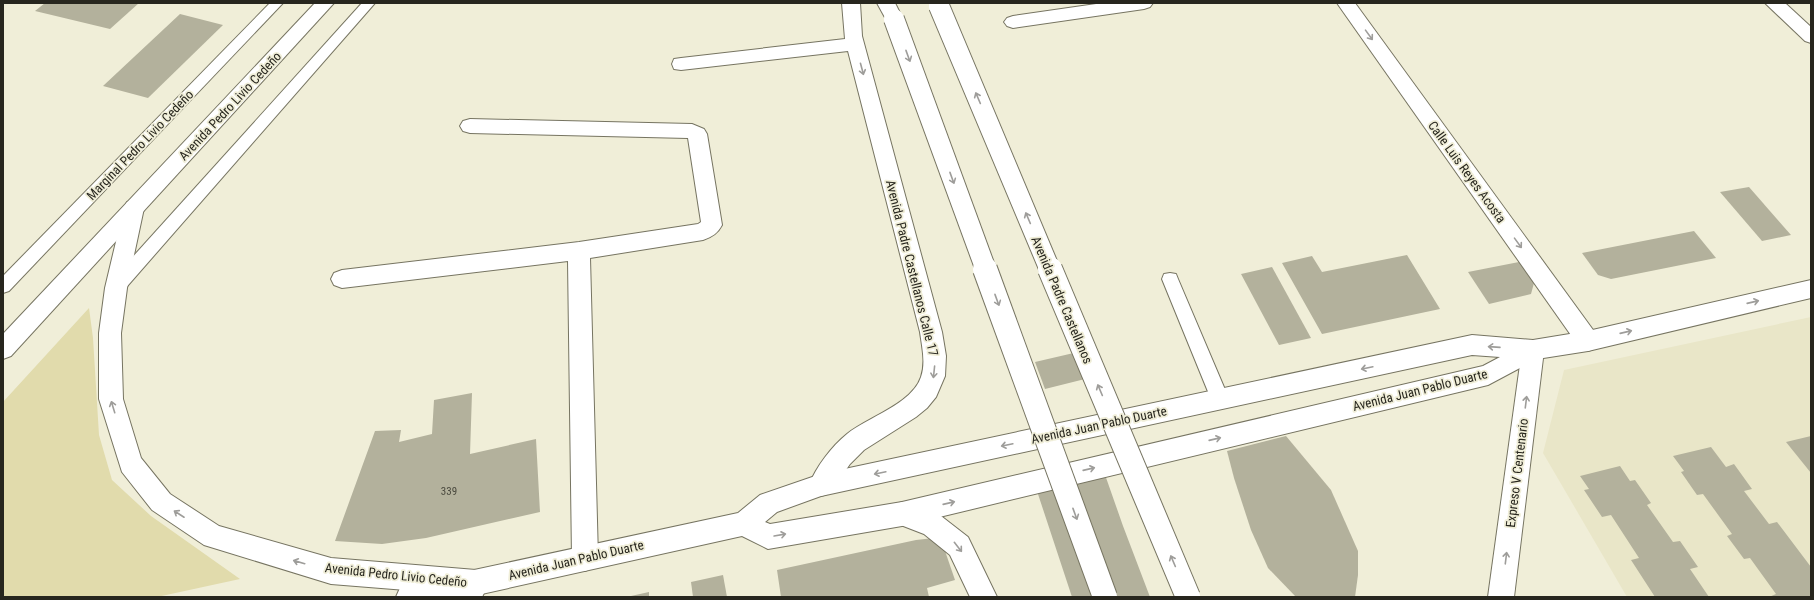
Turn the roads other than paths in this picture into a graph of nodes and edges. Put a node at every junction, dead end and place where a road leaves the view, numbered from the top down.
1 (277, 3) edge
2 (325, 3) edge
3 (369, 3) edge
4 (851, 3) edge
5 (1144, 3) edge
6 (1346, 3) edge
7 (1774, 3) edge
8 (938, 4) edge
9 (890, 11) edge
10 (1013, 22) dead end
11 (1811, 37) edge
12 (856, 44) junction
13 (681, 64) dead end
14 (470, 126) dead end
15 (134, 208) junction
16 (579, 251) junction
17 (1170, 279) dead end
18 (342, 280) dead end
19 (3, 286) edge
20 (116, 288) junction
21 (1811, 288) edge
22 (1588, 341) junction
23 (3, 349) edge
24 (1533, 350) junction
25 (1220, 399) junction
26 (821, 485) junction
27 (902, 514) junction
28 (744, 524) junction
29 (585, 558) junction
30 (472, 590) edge
31 (408, 597) edge
32 (984, 597) edge
33 (1105, 597) edge
34 (1188, 597) edge
35 (1501, 597) edge

1 - 19 lane, Marginal Pedro Livio Cedeño
2 - 15 main road, Avenida Pedro Livio Cedeño
3 - 20 lane
4 - 12 main road, Avenida Padre Castellanos Calle 17
5 - 10 main road
6 -> 22 main road, Calle Luis Reyes Acosta
7 - 11 main road
34 -> 8 main road, Avenida Padre Castellanos, bridge
9 -> 33 main road, bridge
12 - 13 main road
12 -> 26 main road, Avenida Padre Castellanos Calle 17
14 - 16 main road
15 - 20 main road, Avenida Pedro Livio Cedeño
15 - 23 main road, Avenida Pedro Livio Cedeño
16 - 18 main road
16 - 29 main road
17 - 25 lane
30 -> 20 main road, Avenida Pedro Livio Cedeño
22 -> 21 main road
22 - 24 main road
24 -> 25 main road, Avenida Juan Pablo Duarte
27 -> 24 main road, Avenida Juan Pablo Duarte
35 -> 24 main road, Expreso V Centenario
25 -> 26 main road, Avenida Juan Pablo Duarte
26 - 28 main road, Avenida Juan Pablo Duarte
28 -> 27 main road, Avenida Juan Pablo Duarte
27 -> 32 main road
28 - 29 main road, Avenida Juan Pablo Duarte
29 - 30 main road, Avenida Juan Pablo Duarte
30 - 31 main road, Avenida Juan Pablo Duarte

